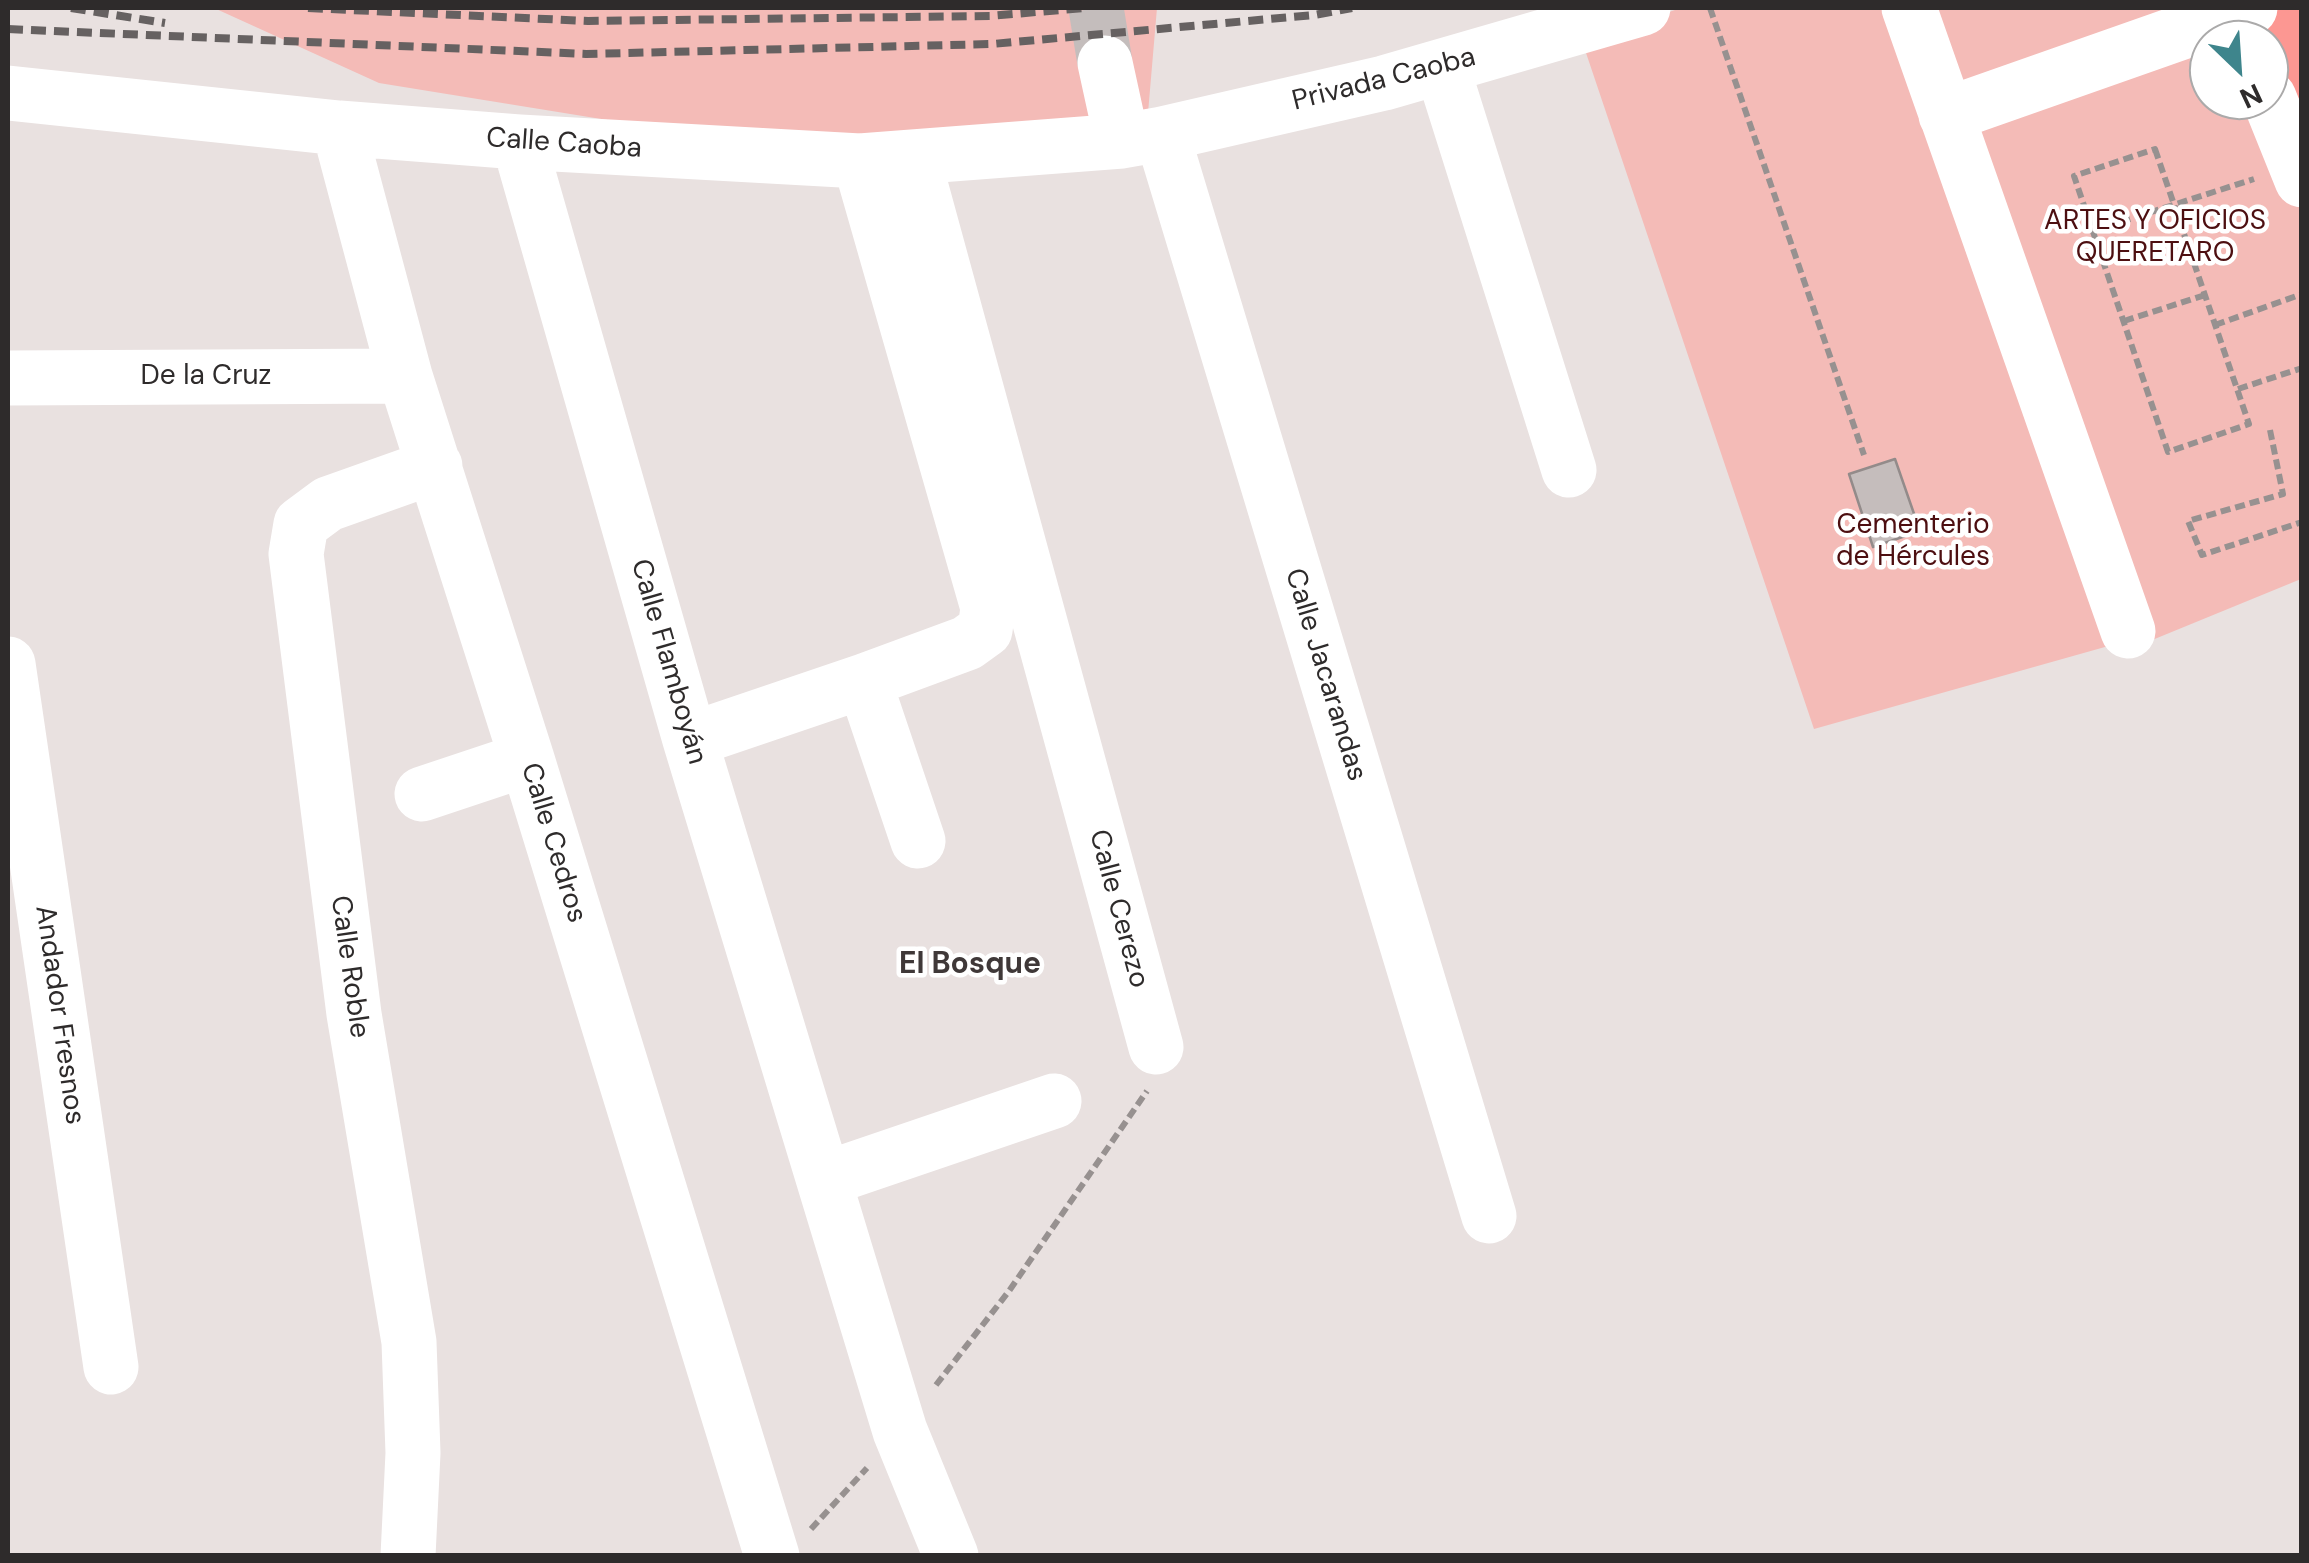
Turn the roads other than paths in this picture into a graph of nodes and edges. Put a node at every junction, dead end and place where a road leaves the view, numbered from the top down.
1 (1643, 8) edge
2 (1909, 8) edge
3 (2249, 19) edge
4 (1104, 63) tunnel mouth
5 (1442, 66) junction
6 (8, 93) edge
7 (1946, 114) junction
8 (2273, 120) edge
9 (339, 128) junction
10 (1142, 137) junction
11 (519, 142) junction
12 (913, 158) junction
13 (860, 161) junction
14 (2282, 178) edge
15 (406, 376) junction
16 (8, 378) edge
17 (435, 466) junction
18 (1569, 470) dead end
19 (2128, 632) dead end
20 (8, 664) edge
21 (864, 681) junction
22 (690, 740) junction
23 (527, 758) junction
24 (422, 794) dead end
25 (918, 841) dead end
26 (1156, 1047) road end
27 (1054, 1101) dead end
28 (825, 1178) junction
29 (1489, 1216) dead end
30 (111, 1367) dead end
31 (786, 1549) edge
32 (408, 1556) edge
33 (951, 1556) edge

1 - 5 street, Privada Caoba
2 - 7 street
3 - 7 street
4 - 10 street, Calle Jacarandas
5 - 10 street, Privada Caoba
5 - 18 street
6 - 9 street, Calle Caoba
7 - 19 street
8 - 14 street
9 - 11 street, Calle Caoba
9 - 15 street, Calle Cedros
10 - 12 street, Calle Caoba
10 - 29 street, Calle Jacarandas
11 - 13 street, Calle Caoba
11 - 22 street, Calle Flamboyán
12 - 13 street, Calle Caoba
12 - 26 street, Calle Cerezo
13 - 21 street
15 - 16 street, De la Cruz
15 - 17 street, Calle Cedros
17 - 23 street, Calle Cedros
17 - 32 street, Calle Roble
20 - 30 street, Andador Fresnos
21 - 22 street
21 - 25 street
22 - 28 street, Calle Flamboyán
23 - 24 street
23 - 31 street, Calle Cedros
27 - 28 street
28 - 33 street, Calle Flamboyán

